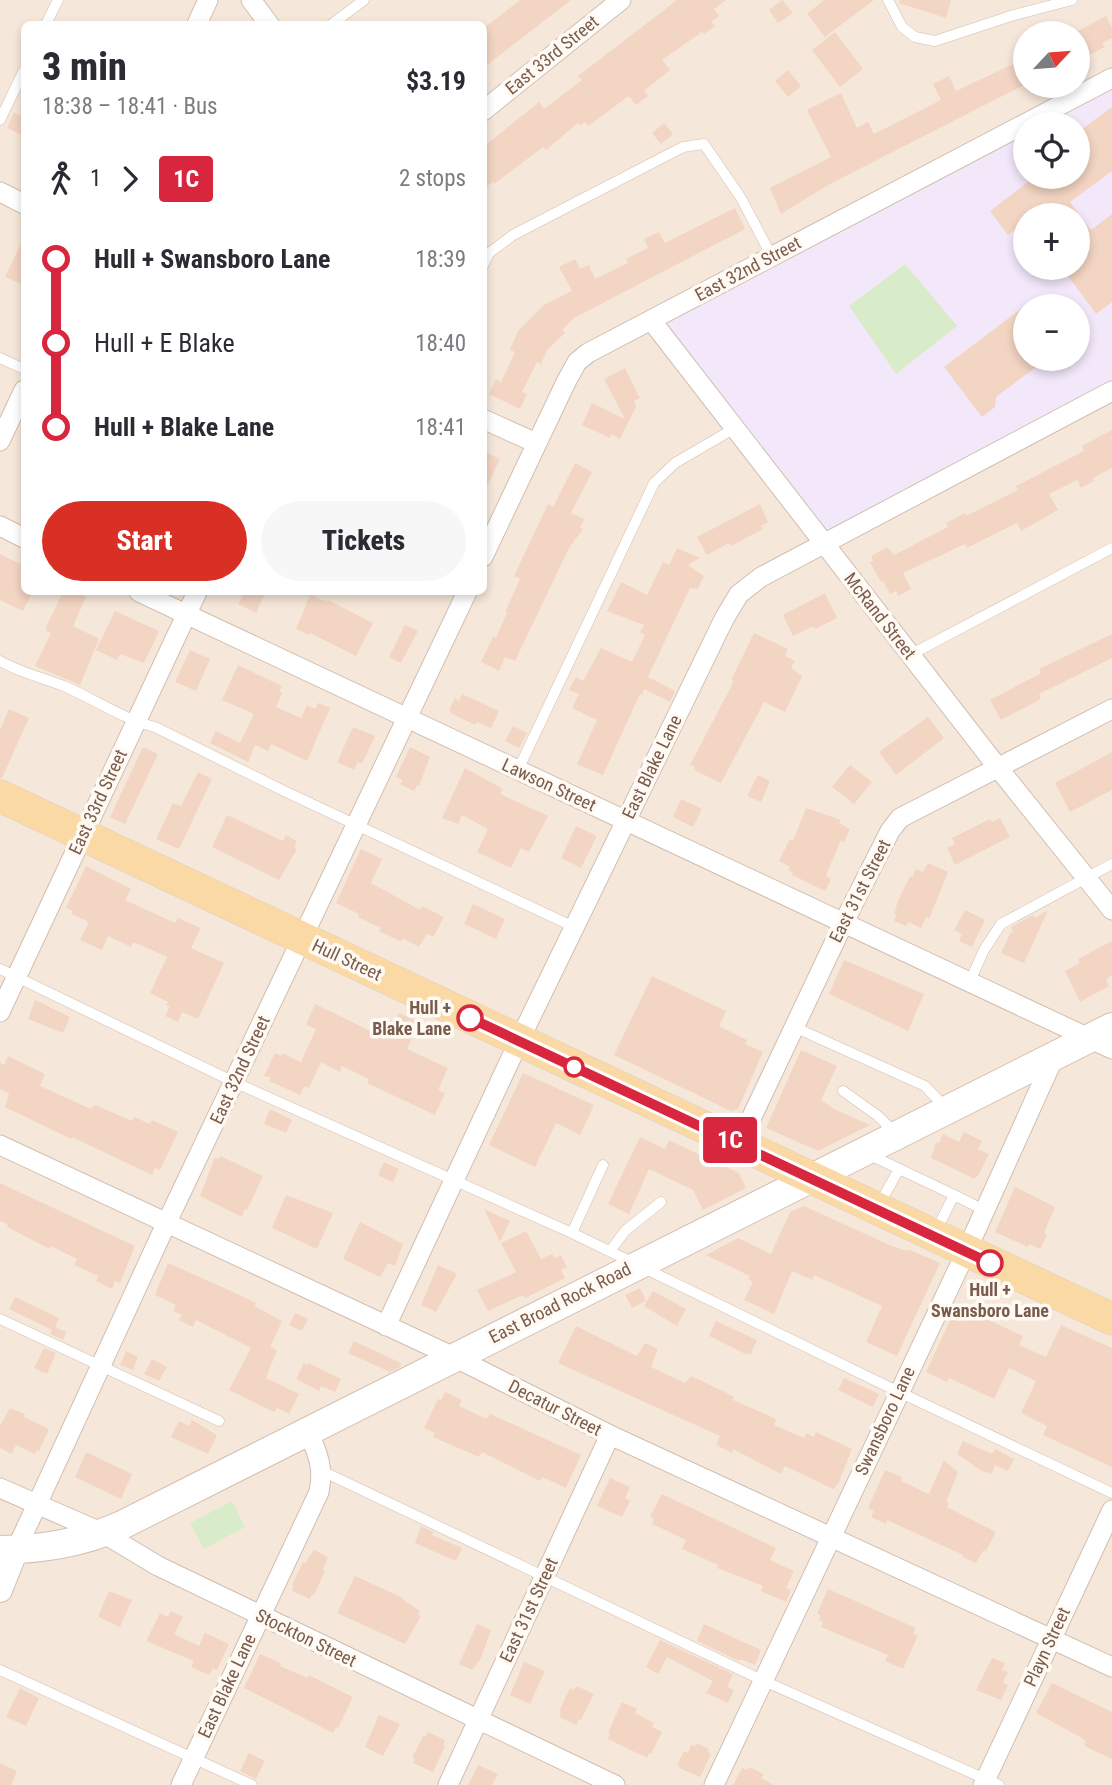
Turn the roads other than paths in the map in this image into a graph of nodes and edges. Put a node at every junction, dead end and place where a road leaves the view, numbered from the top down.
1 (58, 0) edge
2 (208, 0) edge
3 (251, 0) edge
4 (365, 0) edge
5 (621, 0) edge
6 (888, 0) edge
7 (1072, 0) edge
8 (48, 21) edge
9 (198, 21) edge
10 (267, 21) edge
11 (336, 21) edge
12 (21, 76) edge
13 (1112, 78) edge
14 (487, 108) edge
15 (0, 121) edge
16 (0, 192) edge
17 (21, 202) edge
18 (487, 257) edge
19 (772, 257) junction
20 (651, 320) junction
21 (0, 358) edge
22 (21, 368) edge
23 (1112, 391) edge
24 (21, 396) edge
25 (487, 421) edge
26 (735, 428) junction
27 (0, 441) edge
28 (536, 443) junction
29 (0, 526) edge
30 (21, 536) edge
31 (824, 542) junction
32 (487, 548) edge
33 (1112, 548) edge
34 (146, 595) edge
35 (196, 595) edge
36 (466, 595) edge
37 (187, 614) junction
38 (910, 655) junction
39 (0, 661) edge
40 (1112, 709) edge
41 (407, 718) junction
42 (136, 722) junction
43 (999, 769) junction
44 (518, 770) junction
45 (0, 796) edge
46 (626, 820) junction
47 (356, 824) junction
48 (83, 835) junction
49 (1112, 864) edge
50 (1086, 877) junction
51 (1112, 910) edge
52 (844, 922) junction
53 (574, 927) junction
54 (301, 938) junction
55 (8, 973) edge
56 (970, 981) junction
57 (0, 1012) edge
58 (794, 1027) junction
59 (1104, 1038) edge
60 (519, 1041) junction
61 (1054, 1057) junction
62 (234, 1082) junction
63 (843, 1091) dead end
64 (944, 1111) junction
65 (897, 1134) junction
66 (0, 1144) edge
67 (738, 1144) junction
68 (864, 1151) junction
69 (603, 1165) dead end
70 (899, 1169) junction
71 (810, 1178) junction
72 (454, 1180) junction
73 (954, 1195) junction
74 (661, 1202) dead end
75 (876, 1209) junction
76 (985, 1210) junction
77 (166, 1224) junction
78 (572, 1233) junction
79 (934, 1236) junction
80 (610, 1251) junction
81 (966, 1252) junction
82 (637, 1265) junction
83 (0, 1319) edge
84 (1112, 1319) edge
85 (386, 1326) junction
86 (454, 1357) junction
87 (100, 1367) junction
88 (899, 1392) junction
89 (219, 1421) dead end
90 (309, 1433) junction
91 (610, 1435) junction
92 (322, 1471) junction
93 (0, 1488) edge
94 (1112, 1493) edge
95 (36, 1504) junction
96 (1112, 1510) edge
97 (103, 1534) junction
98 (832, 1536) junction
99 (8, 1550) edge
100 (545, 1577) junction
101 (0, 1590) edge
102 (260, 1616) junction
103 (1051, 1639) junction
104 (1112, 1667) edge
105 (0, 1670) edge
106 (764, 1681) junction
107 (478, 1721) junction
108 (194, 1758) junction
109 (989, 1783) edge
110 (181, 1785) edge
111 (251, 1785) edge
112 (448, 1785) edge
113 (615, 1785) edge
114 (714, 1785) edge

1 - 8 lane
2 - 9 street
3 - 10 street
4 - 11 lane
5 - 14 street, East 33rd Street
6 - 7 lane
12 - 15 lane
13 - 19 street, East 32nd Street
16 - 17 street
18 - 19 lane
19 - 20 street, East 32nd Street
20 - 26 street, McRand Street
20 - 28 street, East 32nd Street
21 - 22 lane
23 - 31 street, East Blake Lane
24 - 27 street
25 - 28 street
26 - 31 street, McRand Street
26 - 44 lane
28 - 32 street, East 32nd Street
29 - 30 street
31 - 38 street, McRand Street
31 - 46 street, East Blake Lane
33 - 38 lane
34 - 37 street, Lawson Street
35 - 37 street, East 33rd Street
36 - 41 street, East 32nd Street
37 - 41 street, Lawson Street
37 - 42 street, East 33rd Street
38 - 43 street, McRand Street
39 - 42 lane
40 - 43 street, East 31st Street
41 - 44 street, Lawson Street
41 - 47 street, East 32nd Street
42 - 47 lane
42 - 48 street, East 33rd Street
43 - 50 street, McRand Street
43 - 52 street, East 31st Street
44 - 46 street, Lawson Street
45 - 48 main road, Hull Street
46 - 52 street, Lawson Street
46 - 53 street, East Blake Lane
47 - 53 lane
47 - 54 street, East 32nd Street
48 - 54 main road, Hull Street
48 - 55 street, East 33rd Street
49 - 50 lane
50 - 51 street, McRand Street
50 - 56 lane
52 - 56 street, Lawson Street
52 - 58 street, East 31st Street
53 - 60 street, East Blake Lane
54 - 60 main road, Hull Street
54 - 62 street, East 32nd Street
55 - 57 street, East 33rd Street
55 - 62 lane
56 - 59 street, Lawson Street
58 - 64 lane
58 - 67 street, East 31st Street
59 - 61 main road, East Broad Rock Road
60 - 67 main road, Hull Street
60 - 72 street, East Blake Lane
61 - 64 main road, East Broad Rock Road
61 - 76 street, Swansboro Lane
62 - 72 lane
62 - 77 street, East 32nd Street
63 - 65 lane
64 - 65 main road, East Broad Rock Road
65 - 68 main road, East Broad Rock Road
66 - 77 street, Decatur Street
67 - 71 main road, Hull Street
68 - 70 lane
68 - 71 main road, East Broad Rock Road
69 - 78 lane
70 - 73 lane
70 - 75 lane
71 - 75 main road, Hull Street
71 - 82 main road, East Broad Rock Road
72 - 78 lane
72 - 85 street, East Blake Lane
73 - 76 lane
73 - 79 lane
74 - 80 lane
75 - 79 main road, Hull Street
76 - 81 street, Swansboro Lane
77 - 85 street, Decatur Street
77 - 87 street, East 32nd Street
78 - 80 lane
79 - 81 main road, Hull Street
80 - 82 lane
81 - 84 main road, Hull Street
81 - 88 street, Swansboro Lane
82 - 86 main road, East Broad Rock Road
82 - 88 lane
83 - 87 lane
85 - 86 street, Decatur Street
86 - 90 main road, East Broad Rock Road
86 - 91 street, Decatur Street
87 - 89 lane
87 - 95 street, East 32nd Street
88 - 94 lane
88 - 98 street, Swansboro Lane
90 - 92 street
90 - 97 main road, East Broad Rock Road
91 - 98 street, Decatur Street
91 - 100 street, East 31st Street
92 - 100 lane
92 - 102 street, East Blake Lane
93 - 95 street, Stockton Street
95 - 97 street, Stockton Street
95 - 99 street, East 32nd Street
96 - 103 street, Playn Street
97 - 99 main road, East Broad Rock Road
97 - 102 street, Stockton Street
98 - 103 street, Decatur Street
98 - 106 street, Swansboro Lane
99 - 101 street
100 - 106 lane
100 - 107 street, East 31st Street
102 - 107 street, Stockton Street
102 - 108 street, East Blake Lane
103 - 104 street, Decatur Street
103 - 109 street, Playn Street
105 - 108 lane
106 - 109 lane
106 - 114 street, Swansboro Lane
107 - 112 street, East 31st Street
107 - 113 street, Stockton Street
108 - 110 street, East Blake Lane
108 - 111 lane

